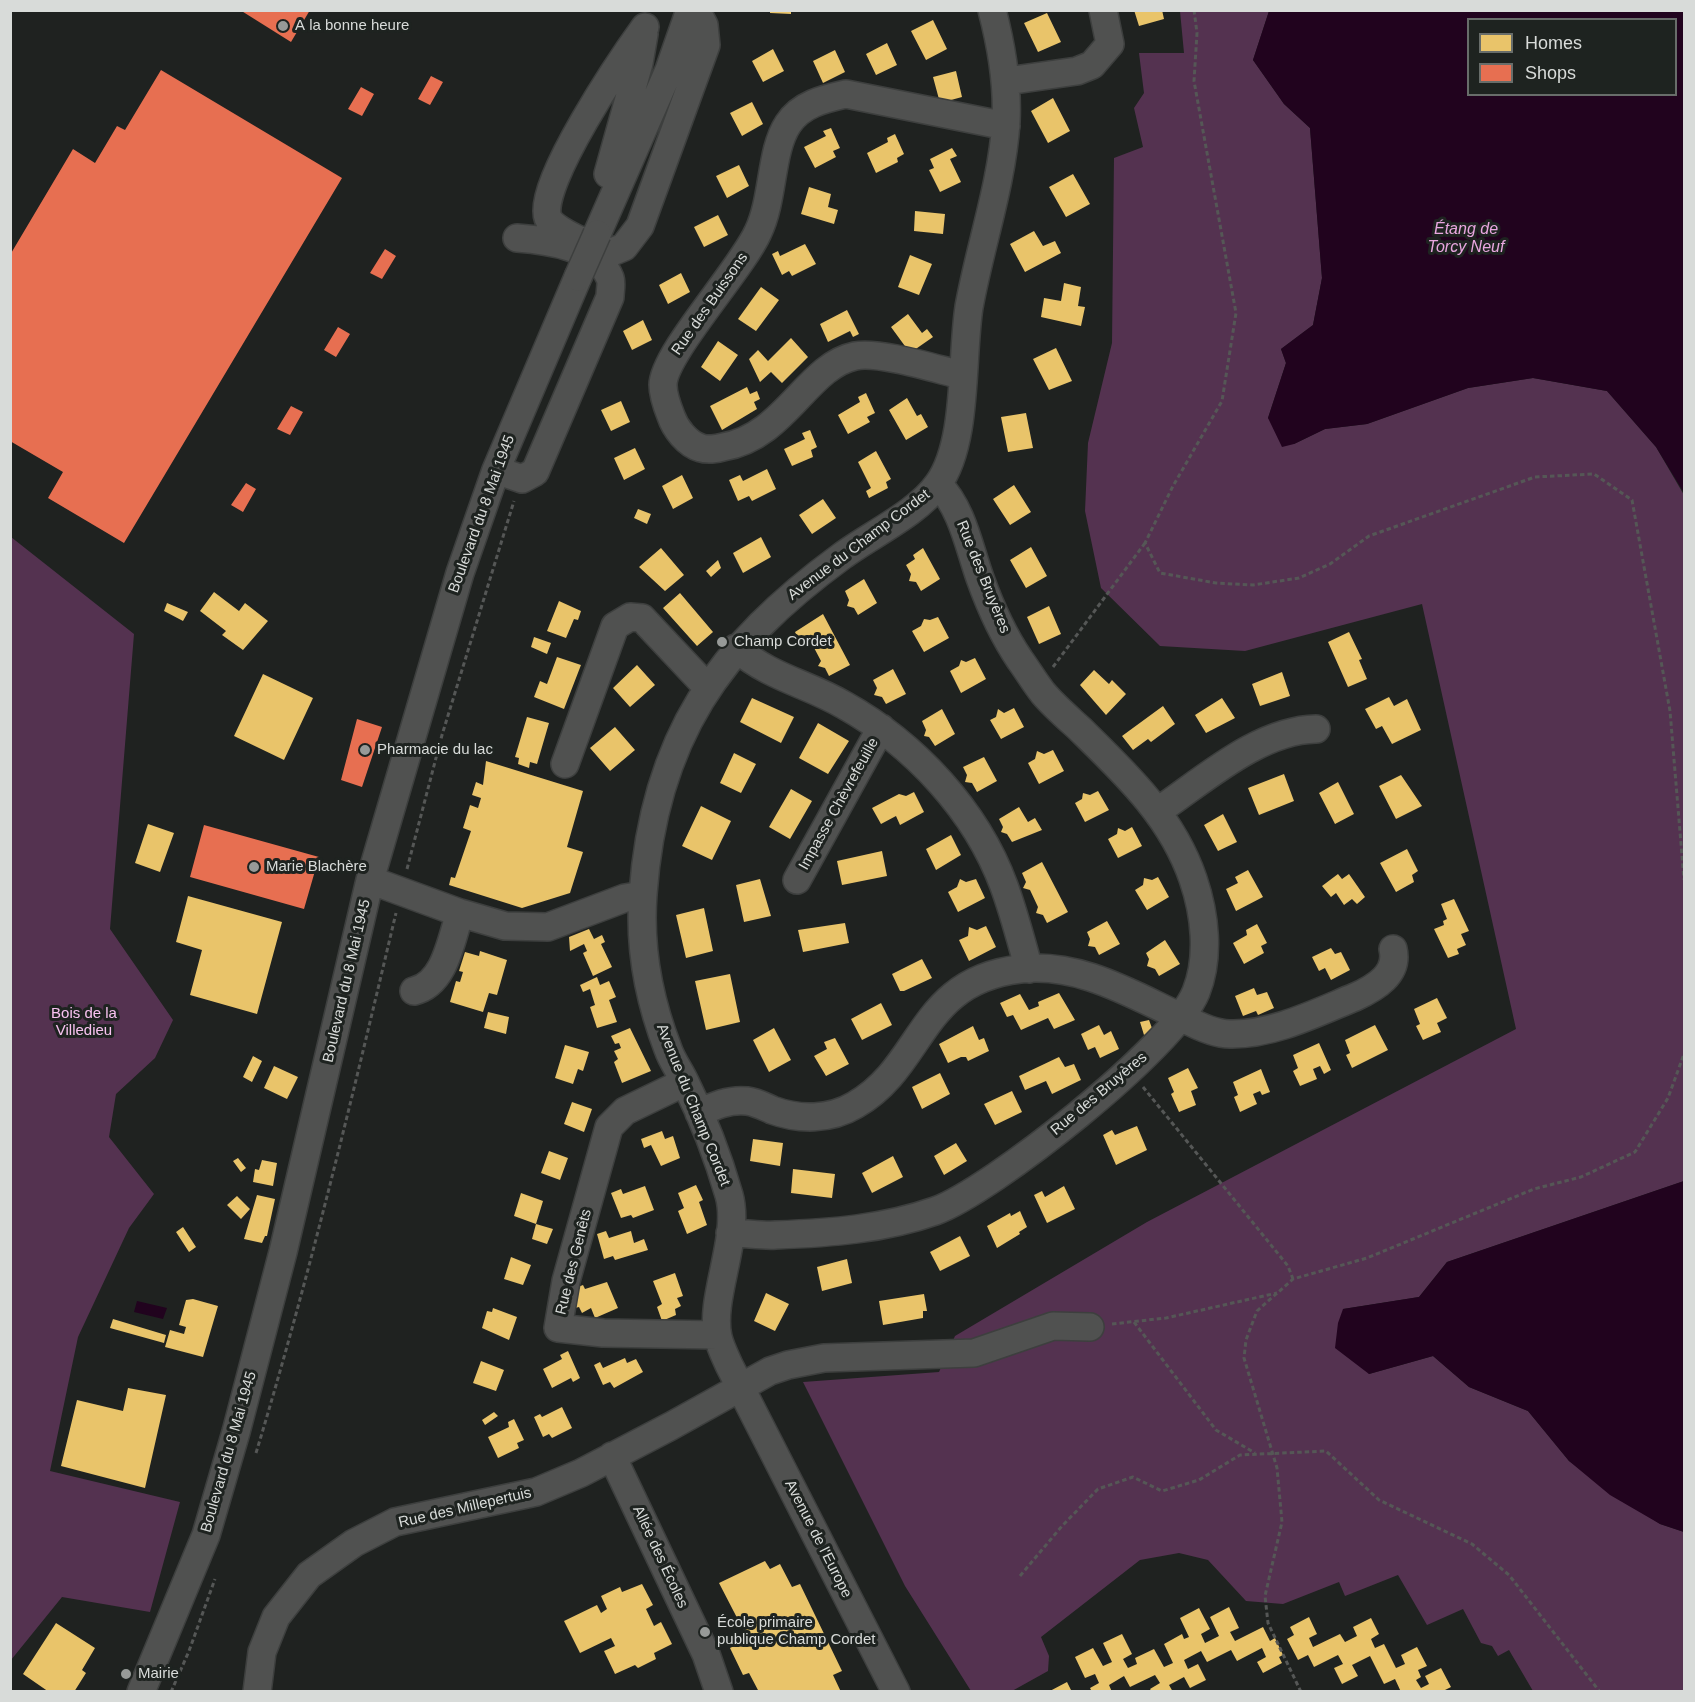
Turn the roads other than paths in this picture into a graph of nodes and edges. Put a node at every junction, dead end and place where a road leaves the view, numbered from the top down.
1 (690, 10) edge
2 (696, 10) edge
3 (992, 10) edge
4 (1103, 10) edge
5 (648, 19) edge
6 (1007, 81) junction
7 (1006, 126) junction
8 (597, 234) junction
9 (518, 238) dead end
10 (962, 375) junction
11 (496, 470) junction
12 (938, 484) junction
13 (736, 648) junction
14 (707, 687) junction
15 (881, 728) junction
16 (1316, 729) dead end
17 (565, 764) dead end
18 (1158, 811) junction
19 (370, 880) junction
20 (796, 880) dead end
21 (643, 895) junction
22 (460, 913) junction
23 (1394, 949) dead end
24 (1029, 969) junction
25 (414, 991) dead end
26 (1180, 1017) junction
27 (685, 1082) junction
28 (699, 1113) junction
29 (730, 1233) junction
30 (1090, 1327) road end
31 (717, 1335) junction
32 (741, 1386) junction
33 (612, 1456) junction
34 (141, 1692) edge
35 (257, 1692) edge
36 (719, 1692) edge
37 (896, 1692) edge

1 - 8 street
2 - 5 street
3 - 6 street, Avenue du Champ Cordet
4 - 6 street
5 - 8 street
6 - 7 street, Avenue du Champ Cordet
7 - 10 street, Avenue du Champ Cordet
7 - 10 street, Rue des Buissons
8 - 11 street, Boulevard du 8 Mai 1945, bridge
9 - 11 street
10 - 12 street, Avenue du Champ Cordet
11 - 19 street, Boulevard du 8 Mai 1945
12 - 13 street, Avenue du Champ Cordet
12 - 18 street, Rue des Bruyères
13 - 14 street, Avenue du Champ Cordet
13 - 15 street
14 - 17 street
14 - 21 street, Avenue du Champ Cordet
15 - 20 street, Impasse Chèvrefeuille
15 - 24 street
16 - 18 street
18 - 26 street, Rue des Bruyères
19 - 22 street
19 - 34 street, Boulevard du 8 Mai 1945
21 - 22 street
21 - 27 street, Avenue du Champ Cordet
22 - 25 street
23 - 26 street
24 - 26 street
24 - 28 street
26 - 29 street, Rue des Bruyères
27 - 28 street, Avenue du Champ Cordet
27 - 31 street, Rue des Genêts
28 - 29 street, Avenue du Champ Cordet
29 - 31 street, Avenue du Champ Cordet
30 - 32 street, Rue des Millepertuis
31 - 32 street, Avenue du Champ Cordet
32 - 33 street, Rue des Millepertuis
32 - 37 street, Avenue de l'Europe
33 - 35 street, Rue des Millepertuis
33 - 36 street, Allée des Écoles

